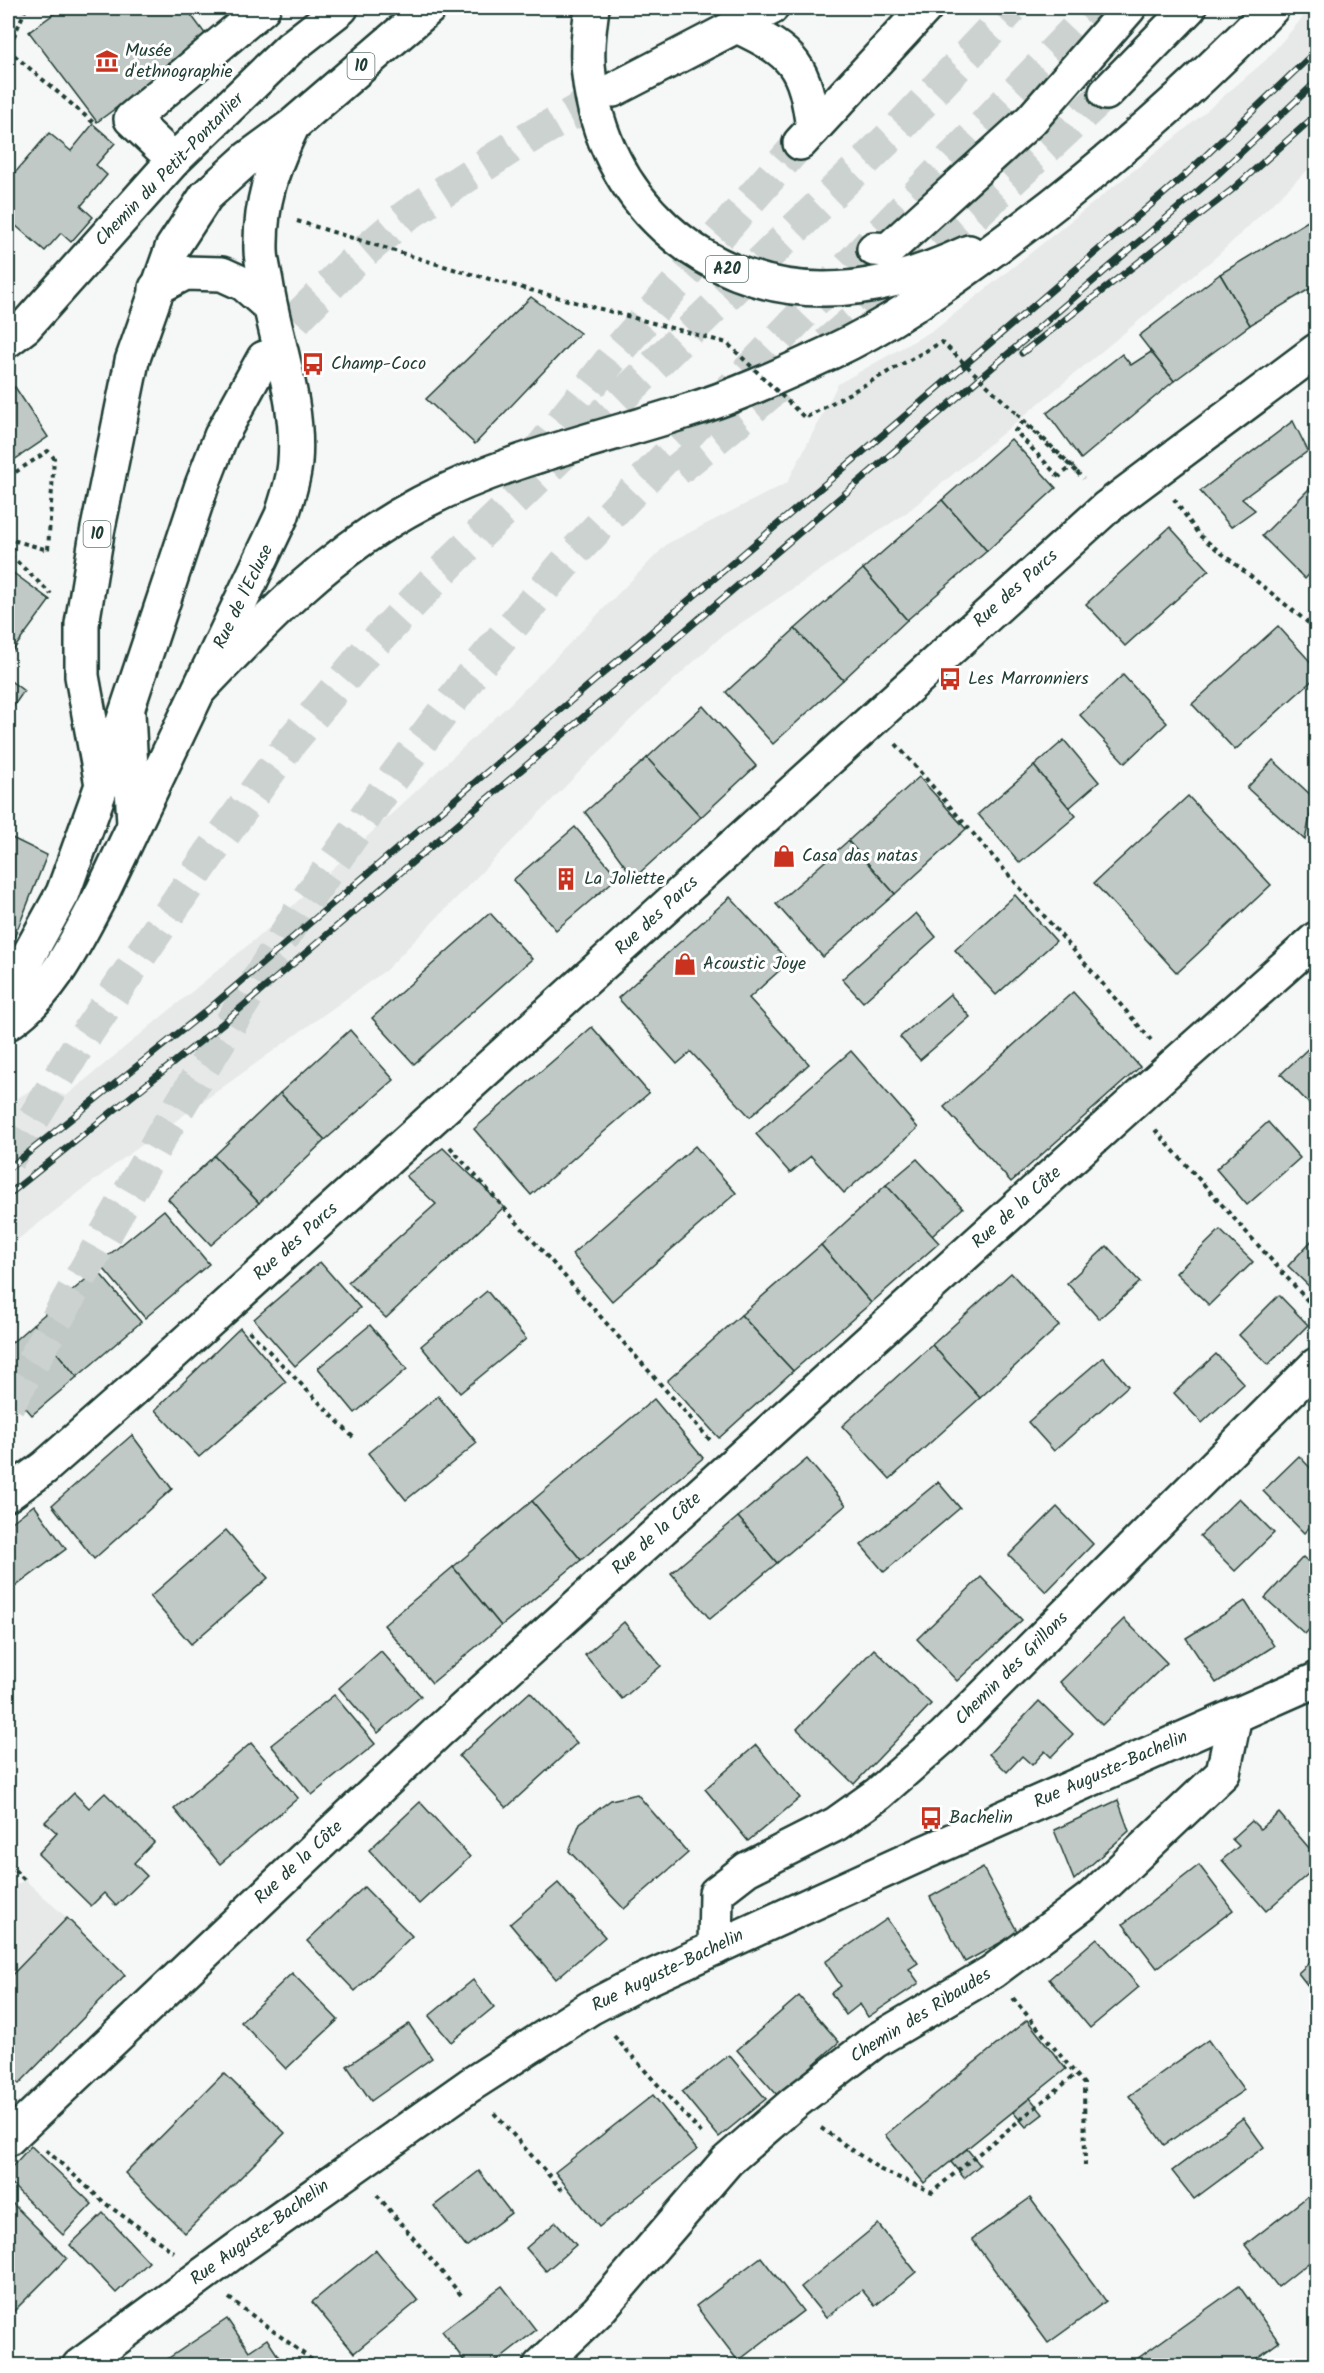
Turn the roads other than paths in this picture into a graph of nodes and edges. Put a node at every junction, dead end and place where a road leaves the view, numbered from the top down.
1 (263, 8) edge
2 (341, 8) edge
3 (429, 8) edge
4 (592, 8) edge
5 (771, 8) edge
6 (925, 8) edge
7 (1129, 8) edge
8 (1189, 8) edge
9 (1272, 8) edge
10 (737, 26) junction
11 (613, 90) tunnel mouth
12 (1106, 93) tunnel mouth
13 (293, 125) junction
14 (174, 160) junction
15 (1030, 224) junction
16 (874, 249) dead end
17 (156, 288) junction
18 (270, 306) junction
19 (8, 340) edge
20 (1317, 351) edge
21 (264, 358) tunnel mouth
22 (199, 690) junction
23 (128, 712) junction
24 (102, 785) junction
25 (134, 824) junction
26 (1317, 939) edge
27 (8, 993) edge
28 (8, 1023) edge
29 (1317, 1365) edge
30 (8, 1494) edge
31 (1317, 1680) edge
32 (1235, 1715) junction
33 (715, 1948) junction
34 (8, 2139) edge
35 (79, 2366) edge
36 (540, 2366) edge

1 - 14 main road
2 - 14 main road, Chemin du Petit-Pontarlier
3 - 13 main road, Rue de l'Ecluse / 10
4 - 15 main road, A20
5 - 10 main road
6 - 10 main road
7 - 16 main road
8 - 12 main road
9 - 15 main road, A20
10 - 11 main road
13 - 17 main road, Rue de l'Ecluse / 10
13 - 18 main road, Rue de l'Ecluse / 10
14 - 19 main road, Chemin du Petit-Pontarlier
15 - 22 main road
17 - 18 main road
17 - 24 main road, Rue de l'Ecluse / 10
18 - 22 main road, Rue de l'Ecluse / 10
20 - 30 main road, Rue des Parcs
21 - 23 main road
22 - 25 main road, Rue de l'Ecluse / 10
23 - 24 main road
23 - 25 main road
24 - 27 main road
25 - 28 main road, Rue de l'Ecluse / 10
26 - 34 main road, Rue de la Côte
29 - 33 main road, Chemin des Grillons
31 - 32 main road, Rue Auguste-Bachelin
32 - 33 main road, Rue Auguste-Bachelin
32 - 36 main road, Chemin des Ribaudes
33 - 35 main road, Rue Auguste-Bachelin

